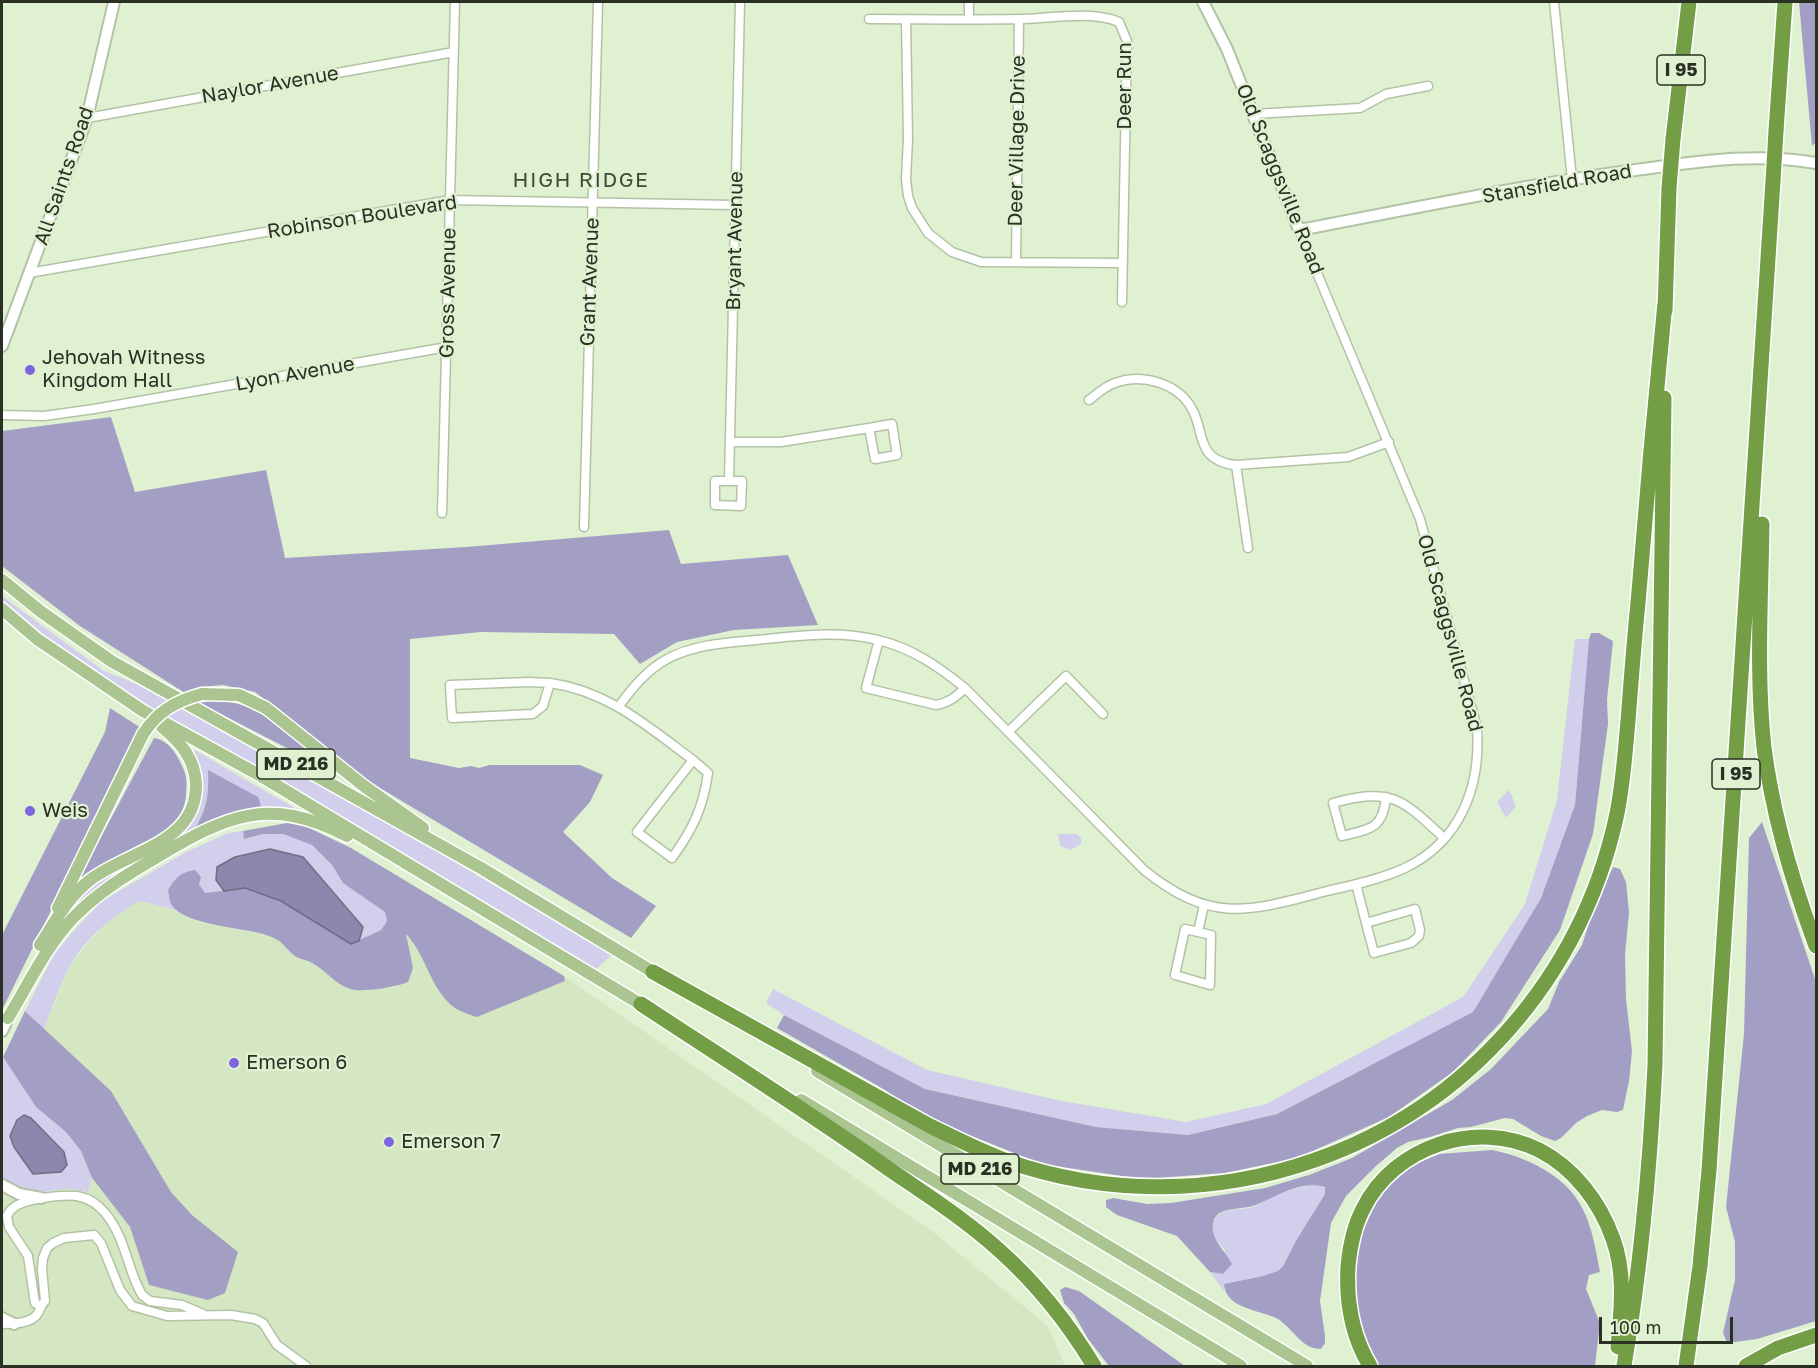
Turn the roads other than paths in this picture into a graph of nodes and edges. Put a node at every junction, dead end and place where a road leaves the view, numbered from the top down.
1 (114, 2) edge
2 (455, 2) edge
3 (598, 2) edge
4 (740, 2) edge
5 (969, 2) edge
6 (1203, 2) edge
7 (1554, 2) edge
8 (1689, 2) edge
9 (1785, 2) edge
10 (869, 19) dead end
11 (906, 19) junction
12 (969, 19) junction
13 (1019, 19) junction
14 (454, 52) junction
15 (1428, 86) dead end
16 (1253, 114) junction
17 (87, 118) junction
18 (1816, 163) edge
19 (1572, 179) junction
20 (450, 200) junction
21 (593, 202) junction
22 (735, 205) junction
23 (1299, 230) junction
24 (1016, 262) junction
25 (1123, 263) junction
26 (29, 273) junction
27 (1122, 302) dead end
28 (1665, 303) junction
29 (2, 346) edge
30 (447, 347) junction
31 (1763, 362) junction
32 (1089, 400) dead end
33 (2, 415) edge
34 (869, 428) junction
35 (730, 442) junction
36 (1389, 442) junction
37 (1236, 465) junction
38 (729, 481) dead end
39 (442, 513) dead end
40 (584, 527) dead end
41 (1248, 548) dead end
42 (2, 580) edge
43 (2, 609) edge
44 (879, 640) junction
45 (550, 683) junction
46 (965, 688) junction
47 (619, 706) junction
48 (143, 711) junction
49 (1103, 714) dead end
50 (1008, 732) junction
51 (693, 760) junction
52 (1386, 797) junction
53 (1444, 838) junction
54 (481, 868) junction
55 (1356, 884) junction
56 (466, 898) junction
57 (1204, 905) junction
58 (1366, 923) junction
59 (1198, 932) junction
60 (40, 945) junction
61 (1816, 946) edge
62 (653, 972) junction
63 (641, 1004) junction
64 (8, 1018) junction
65 (2, 1031) edge
66 (2, 1185) edge
67 (41, 1198) junction
68 (40, 1306) junction
69 (206, 1316) junction
70 (2, 1318) edge
71 (14, 1323) junction
72 (2, 1324) edge
73 (1816, 1335) edge
74 (306, 1366) edge
75 (1094, 1366) edge
76 (1241, 1366) edge
77 (1307, 1366) edge
78 (1370, 1366) edge
79 (1617, 1366) edge
80 (1624, 1366) edge
81 (1686, 1366) edge
82 (1746, 1366) edge

1 - 17 street, All Saints Road
2 - 14 street, Gross Avenue
3 - 21 street, Grant Avenue
4 - 22 street, Bryant Avenue
5 - 12 street
6 - 16 street, Old Scaggsville Road
7 - 19 street
8 - 28 highway, I 95, bridge
9 - 31 highway, I 95, bridge
10 - 11 street, Deer Run
11 - 12 street, Deer Run
11 - 24 street
12 - 13 street, Deer Run
13 - 24 street, Deer Village Drive
13 - 25 street, Deer Run
14 - 17 street, Naylor Avenue
14 - 20 street, Gross Avenue
15 - 16 street
16 - 23 street, Old Scaggsville Road
17 - 26 street, All Saints Road
18 - 19 street, Stansfield Road
19 - 23 street, Stansfield Road
20 - 21 street, Robinson Boulevard
20 - 26 street, Robinson Boulevard
20 - 30 street, Gross Avenue
21 - 22 street, Robinson Boulevard
21 - 40 street, Grant Avenue
22 - 35 street, Bryant Avenue
23 - 36 street, Old Scaggsville Road
24 - 25 street
25 - 27 street, Deer Run
26 - 29 street, All Saints Road
28 - 62 highway
28 - 80 highway, I 95
30 - 33 street, Lyon Avenue
30 - 39 street, Gross Avenue
31 - 61 highway
31 - 81 highway, I 95
32 - 37 street
34 - 34 street
34 - 35 street
35 - 38 street, Bryant Avenue
36 - 37 street
36 - 53 street, Old Scaggsville Road
37 - 41 street
42 - 54 main road, MD 216
43 - 48 main road, MD 216
44 - 46 street, Old Scaggsville Road
44 - 46 street
44 - 47 street, Old Scaggsville Road
45 - 45 street
45 - 47 street
46 - 50 street, Old Scaggsville Road
47 - 51 street
48 - 56 main road, MD 216
48 - 60 main road
49 - 50 street
50 - 57 street, Old Scaggsville Road
51 - 51 street
52 - 52 street
52 - 53 street
53 - 55 street, Old Scaggsville Road
54 - 60 main road, bridge
54 - 62 main road, MD 216
55 - 57 street, Old Scaggsville Road
55 - 58 street
56 - 63 main road, MD 216
56 - 64 main road
57 - 59 street
58 - 58 street
59 - 59 street
60 - 64 main road
62 - 77 main road, MD 216
63 - 75 highway
63 - 76 main road, MD 216
64 - 65 street
66 - 67 street
67 - 68 street
67 - 69 street
68 - 69 street
68 - 71 street
69 - 74 street
70 - 71 street
71 - 72 street
73 - 82 highway
78 - 79 highway

